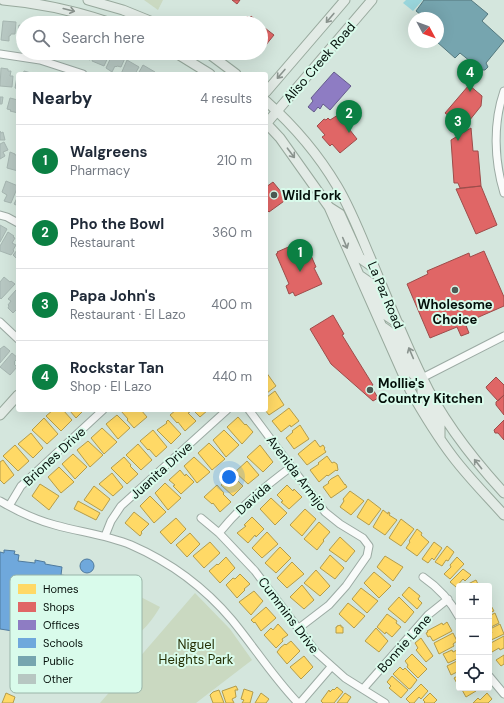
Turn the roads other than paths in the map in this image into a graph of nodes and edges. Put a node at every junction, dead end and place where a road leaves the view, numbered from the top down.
1 (3, 0) edge
2 (88, 0) edge
3 (345, 0) edge
4 (372, 0) edge
5 (89, 16) edge
6 (137, 16) edge
7 (0, 54) edge
8 (16, 56) edge
9 (40, 60) edge
10 (187, 60) edge
11 (217, 60) edge
12 (77, 72) edge
13 (207, 72) edge
14 (233, 72) edge
15 (268, 90) edge
16 (504, 91) edge
17 (268, 103) edge
18 (277, 111) junction
19 (268, 121) edge
20 (268, 125) edge
21 (504, 193) edge
22 (329, 207) junction
23 (0, 215) edge
24 (16, 222) edge
25 (375, 268) junction
26 (359, 275) junction
27 (0, 322) edge
28 (399, 324) junction
29 (382, 326) junction
30 (504, 336) edge
31 (16, 337) edge
32 (422, 378) junction
33 (16, 396) edge
34 (101, 412) edge
35 (225, 412) edge
36 (250, 412) edge
37 (0, 415) edge
38 (440, 440) junction
39 (291, 467) junction
40 (504, 493) edge
41 (0, 500) edge
42 (9, 506) junction
43 (504, 515) edge
44 (201, 518) dead end
45 (219, 533) junction
46 (105, 536) junction
47 (423, 577) dead end
48 (448, 599) junction
49 (456, 612) edge
50 (299, 628) junction
51 (331, 667) junction
52 (492, 680) edge
53 (363, 689) junction
54 (504, 694) edge
55 (299, 703) edge
56 (385, 703) edge

1 -> 5 main road
2 - 6 main road
3 -> 15 main road, Aliso Creek Road
4 - 18 main road, Aliso Creek Road
7 - 8 street
9 - 12 street
10 - 13 main road
11 - 14 main road
16 - 21 street
17 - 18 main road, La Paz Road
18 - 19 main road, Aliso Creek Road
18 - 25 main road, La Paz Road
20 -> 22 main road, La Paz Road
22 - 25 main road
22 -> 26 main road, La Paz Road
23 - 24 street
25 - 28 main road, La Paz Road
26 - 28 main road
26 - 29 main road, La Paz Road
27 - 31 street
32 -> 28 main road, La Paz Road
29 - 32 main road
29 - 38 main road, La Paz Road
30 - 32 street
32 - 38 main road
40 -> 32 main road, La Paz Road
33 - 37 main road
34 - 42 street, Briones Drive
35 - 46 street, Juanita Drive
36 - 39 street, Avenida Armijo
38 - 43 main road, La Paz Road
39 - 45 street, Davida
39 - 50 street, Avenida Armijo
41 - 42 street
42 - 46 street
44 - 45 street, Cummins Drive
45 - 50 street, Cummins Drive
46 - 55 street
47 - 48 street
48 - 49 street
48 - 53 street, Bonnie Lane
50 - 51 street, Cummins Drive
51 - 53 street, Cummins Drive
51 - 55 street
52 - 54 street
53 - 56 street, Cummins Drive

